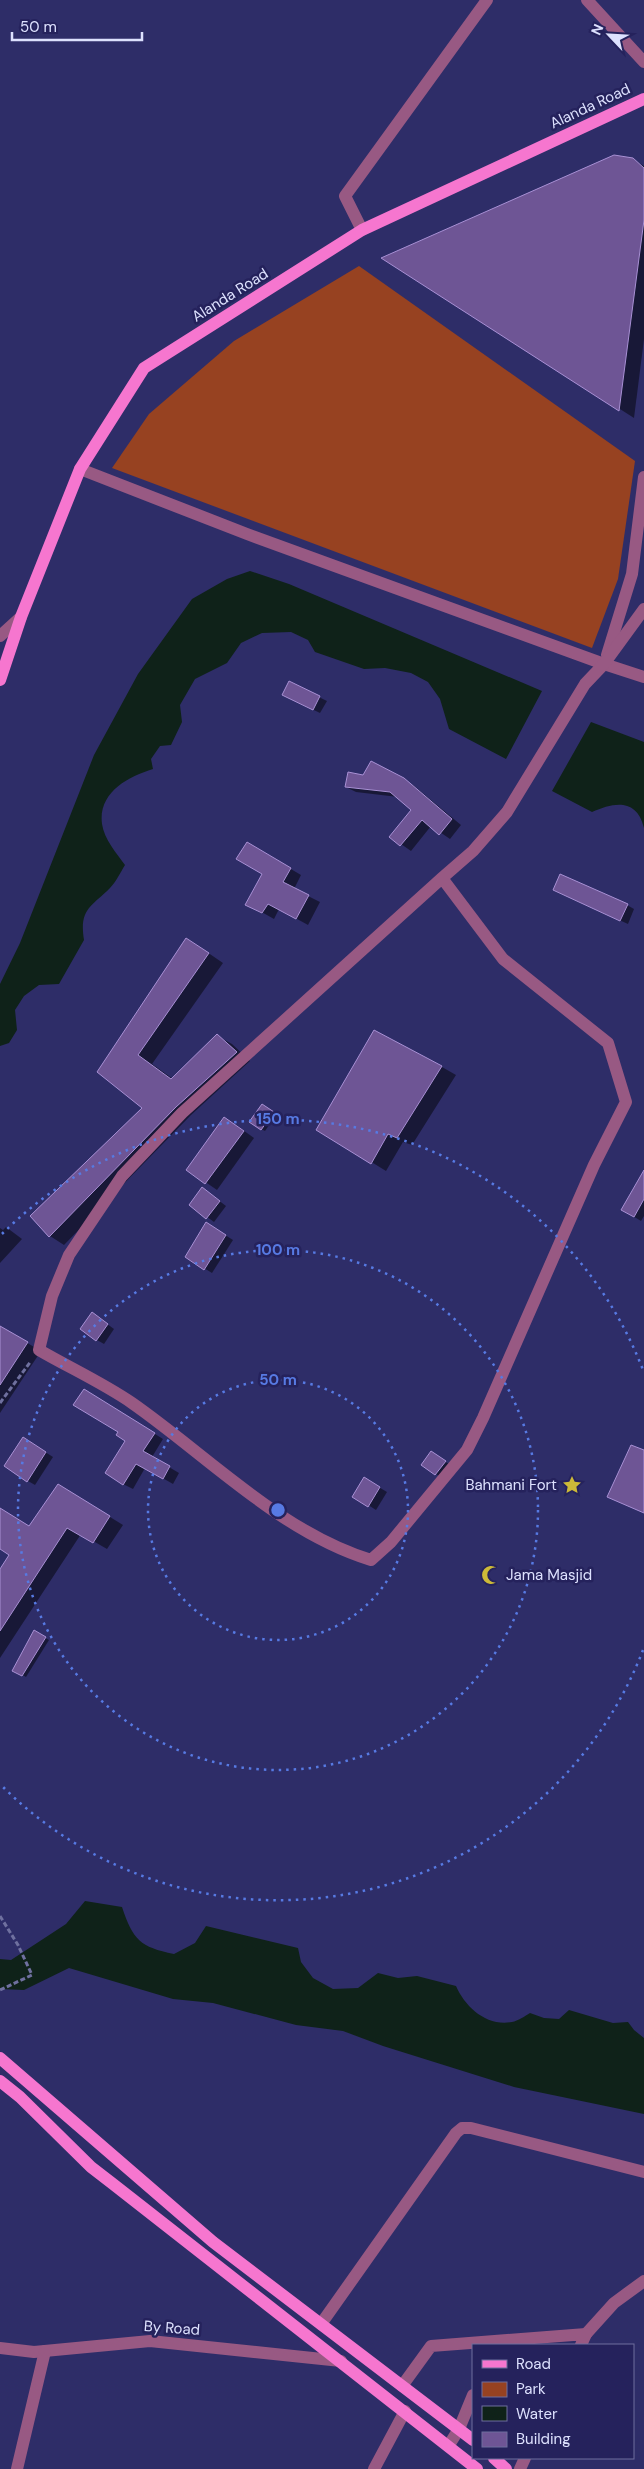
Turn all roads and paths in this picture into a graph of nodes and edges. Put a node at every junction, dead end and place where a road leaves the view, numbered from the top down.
1 (487, 0) edge
2 (588, 0) edge
3 (644, 62) edge
4 (644, 99) edge
5 (362, 230) junction
6 (80, 469) junction
7 (644, 477) edge
8 (644, 609) edge
9 (21, 617) junction
10 (0, 636) edge
11 (604, 664) junction
12 (644, 677) edge
13 (0, 680) edge
14 (442, 878) junction
15 (39, 1350) junction
16 (0, 1403) edge
17 (0, 1916) edge
18 (0, 1990) edge
19 (0, 2058) edge
20 (0, 2081) edge
21 (644, 2172) edge
22 (644, 2281) edge
23 (321, 2324) junction
24 (584, 2340) edge
25 (494, 2343) edge
26 (472, 2344) edge
27 (473, 2344) edge
28 (0, 2348) edge
29 (45, 2351) junction
30 (341, 2362) junction
31 (402, 2386) junction
32 (472, 2397) edge
33 (405, 2411) junction
34 (459, 2429) junction
35 (472, 2439) edge
36 (449, 2445) junction
37 (495, 2459) edge
38 (462, 2464) edge
39 (17, 2469) edge
40 (374, 2469) edge
41 (477, 2469) edge
42 (506, 2469) edge

1 - 5 street
2 - 3 street
4 - 5 main road, Alanda Road
5 - 6 main road, Alanda Road
6 - 9 main road, Alanda Road
6 - 11 street
7 - 11 street
8 - 11 street
9 - 10 street
9 - 13 main road, Alanda Road
11 - 12 street
11 - 14 street
14 - 15 street
14 - 15 street
15 - 16 path
17 - 18 path
19 - 23 main road
20 - 30 main road
21 - 23 street
22 - 24 street
23 - 31 main road
24 - 25 street
25 - 27 street
26 - 31 street
28 - 29 street, By Road
29 - 30 street, By Road
29 - 39 street
30 - 33 main road
31 - 34 main road
32 - 34 street
33 - 36 main road
33 - 40 street
34 - 35 main road
34 - 36 street
36 - 38 main road
37 - 42 main road
38 - 41 main road

